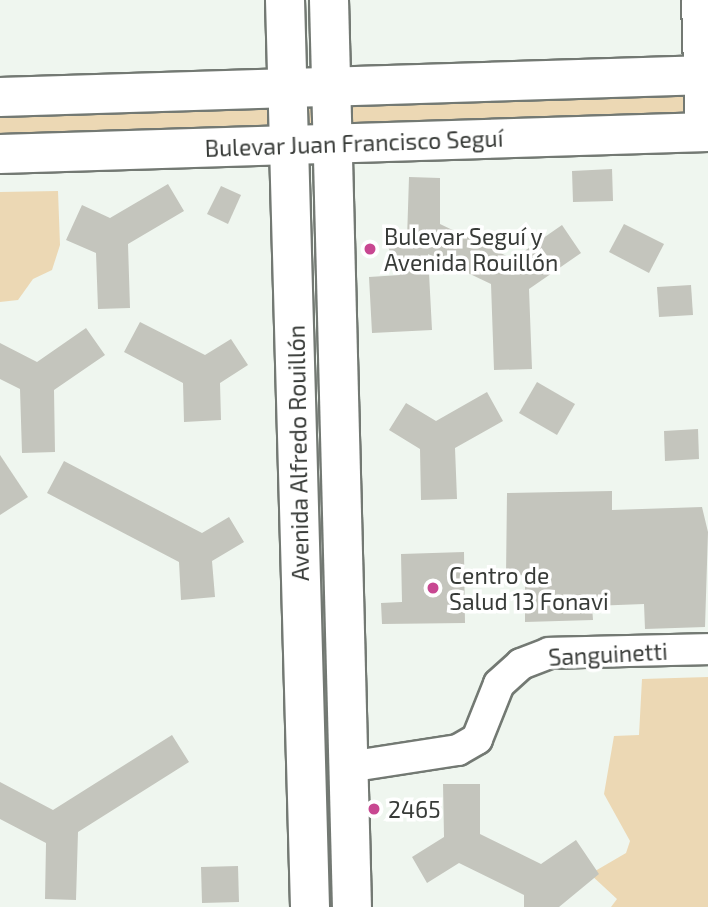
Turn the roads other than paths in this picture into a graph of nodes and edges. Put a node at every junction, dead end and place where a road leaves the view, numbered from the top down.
1 (285, 0) edge
2 (329, 0) edge
3 (697, 0) edge
4 (704, 75) edge
5 (332, 86) junction
6 (288, 88) junction
7 (0, 97) edge
8 (704, 132) edge
9 (334, 143) junction
10 (290, 145) junction
11 (0, 154) edge
12 (708, 649) edge
13 (348, 766) junction
14 (310, 907) edge
15 (352, 907) edge

1 - 6 street, Avenida Alfredo Rouillón
2 - 5 street, Avenida Alfredo Rouillón
3 - 4 street
4 - 5 street
4 - 8 street
5 - 6 street
5 - 9 street, Avenida Alfredo Rouillón
6 - 7 street
6 - 10 street, Avenida Alfredo Rouillón
8 - 9 street, Bulevar Juan Francisco Seguí
9 - 10 street, Bulevar Juan Francisco Seguí
9 - 13 street, Avenida Alfredo Rouillón
10 - 11 street, Bulevar Juan Francisco Seguí
10 - 14 street, Avenida Alfredo Rouillón
12 - 13 street, Sanguinetti
13 - 15 street, Avenida Alfredo Rouillón

